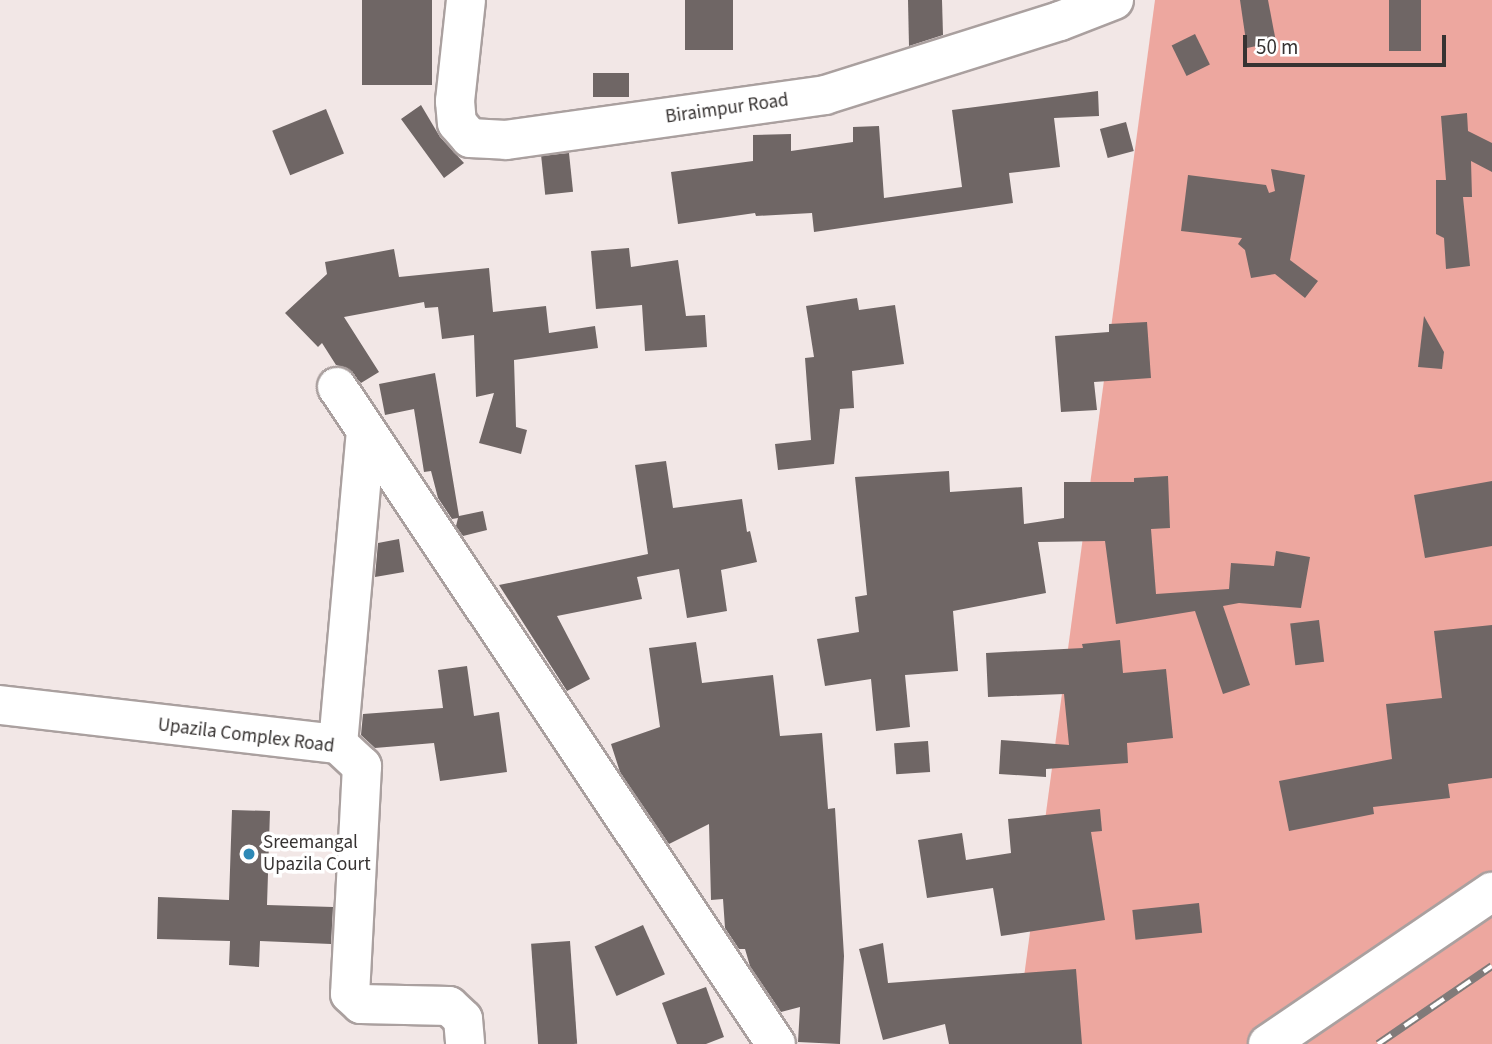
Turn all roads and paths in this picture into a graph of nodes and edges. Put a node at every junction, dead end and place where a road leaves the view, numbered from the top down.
1 (466, 0) edge
2 (1114, 0) edge
3 (1061, 11) edge
4 (337, 387) dead end
5 (366, 433) junction
6 (0, 705) edge
7 (338, 744) junction
8 (1492, 892) edge
9 (465, 1044) edge
10 (776, 1044) edge
11 (1268, 1044) edge

1 - 3 street, Biraimpur Road
2 - 3 street, Biraimpur Road
4 - 5 street
5 - 7 street
5 - 10 street
6 - 7 street, Upazila Complex Road
7 - 9 street, Upazila Complex Road
8 - 11 street

